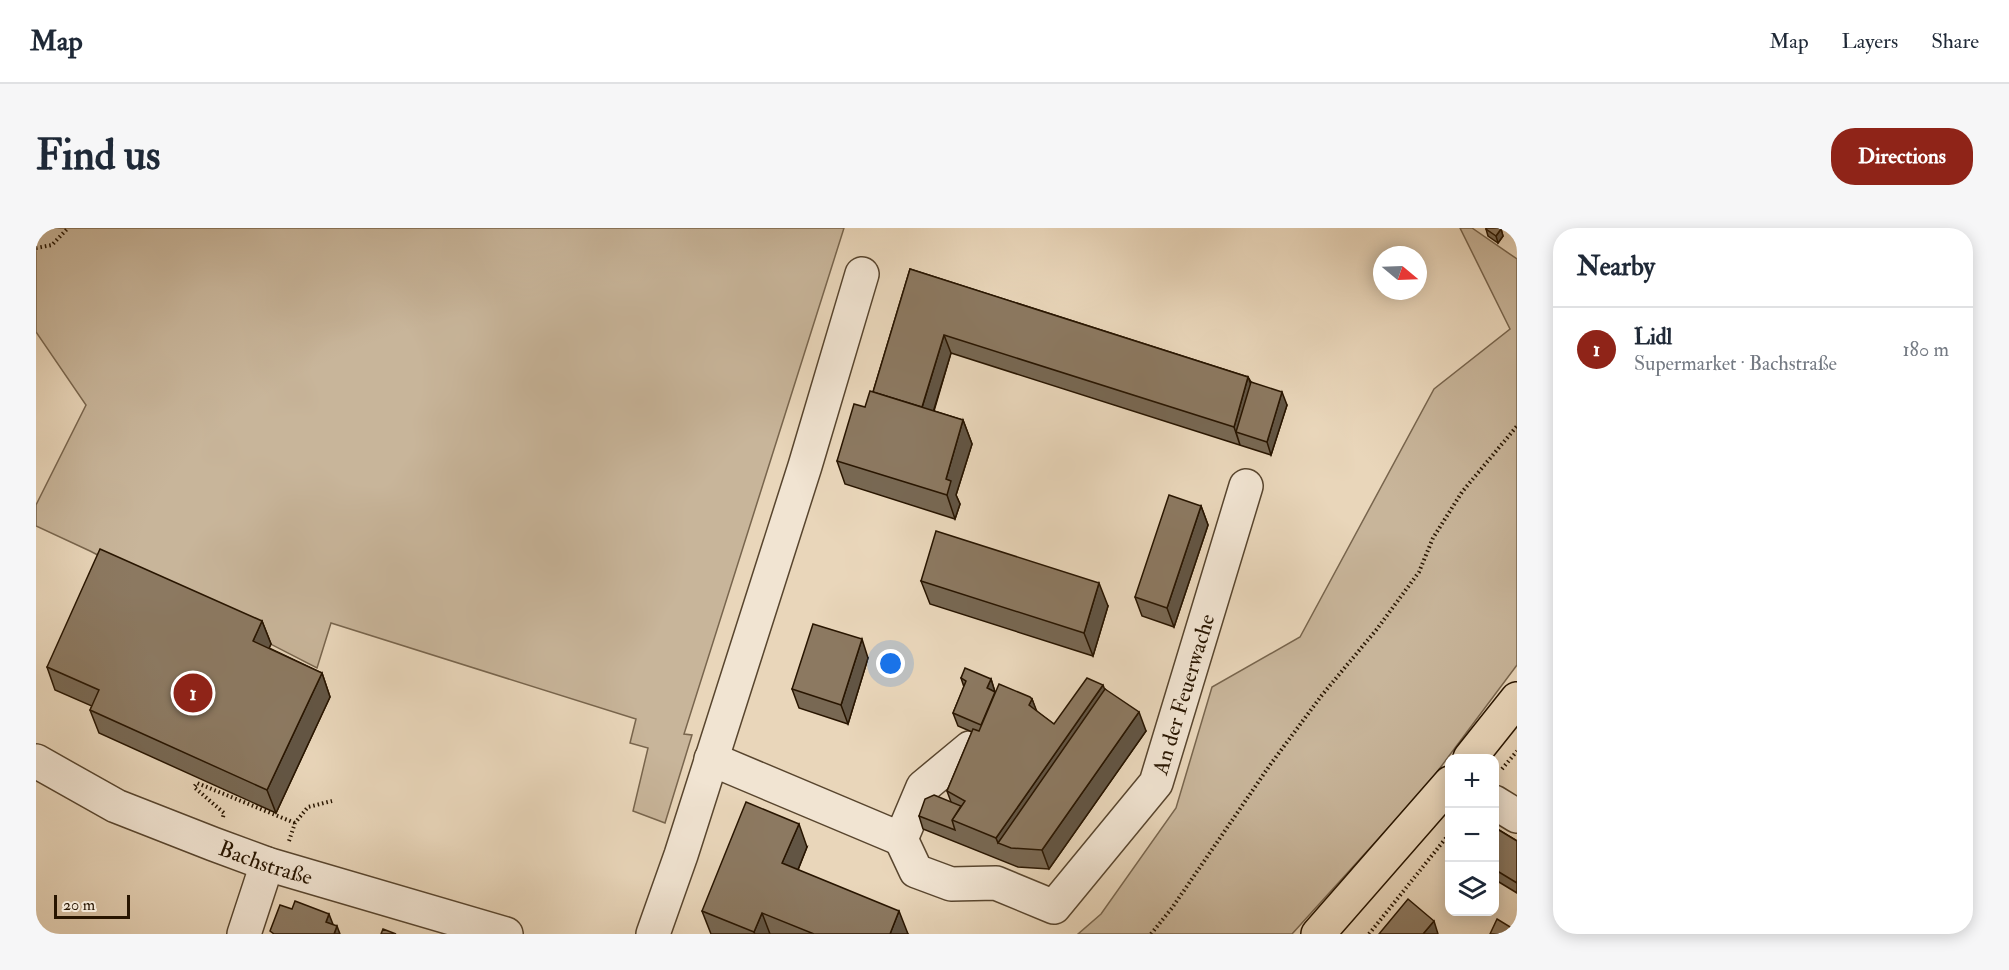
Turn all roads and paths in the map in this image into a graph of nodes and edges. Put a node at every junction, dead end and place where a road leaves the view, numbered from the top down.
1 (68, 228) edge
2 (36, 248) edge
3 (862, 274) dead end
4 (1517, 426) edge
5 (1246, 486) dead end
6 (1517, 699) edge
7 (970, 748) edge
8 (1517, 751) edge
9 (1474, 754) edge
10 (711, 759) junction
11 (36, 761) edge
12 (1499, 772) edge
13 (1445, 788) edge
14 (332, 801) dead end
15 (1499, 805) edge
16 (1517, 816) edge
17 (222, 820) dead end
18 (295, 823) junction
19 (1445, 838) edge
20 (901, 839) junction
21 (277, 854) junction
22 (244, 934) edge
23 (506, 934) edge
24 (653, 934) edge
25 (1151, 934) edge
26 (1318, 934) edge
27 (1369, 934) edge

1 - 2 path
3 - 10 street
4 - 25 path
5 - 20 street, An der Feuerwache
6 - 9 main road
7 - 20 street
8 - 12 path
10 - 20 street
10 - 24 street
11 - 21 street, Bachstraße
13 - 26 main road
14 - 18 path
15 - 16 street
17 - 18 path
18 - 21 path
19 - 27 path
21 - 22 street
21 - 23 street, Bachstraße

